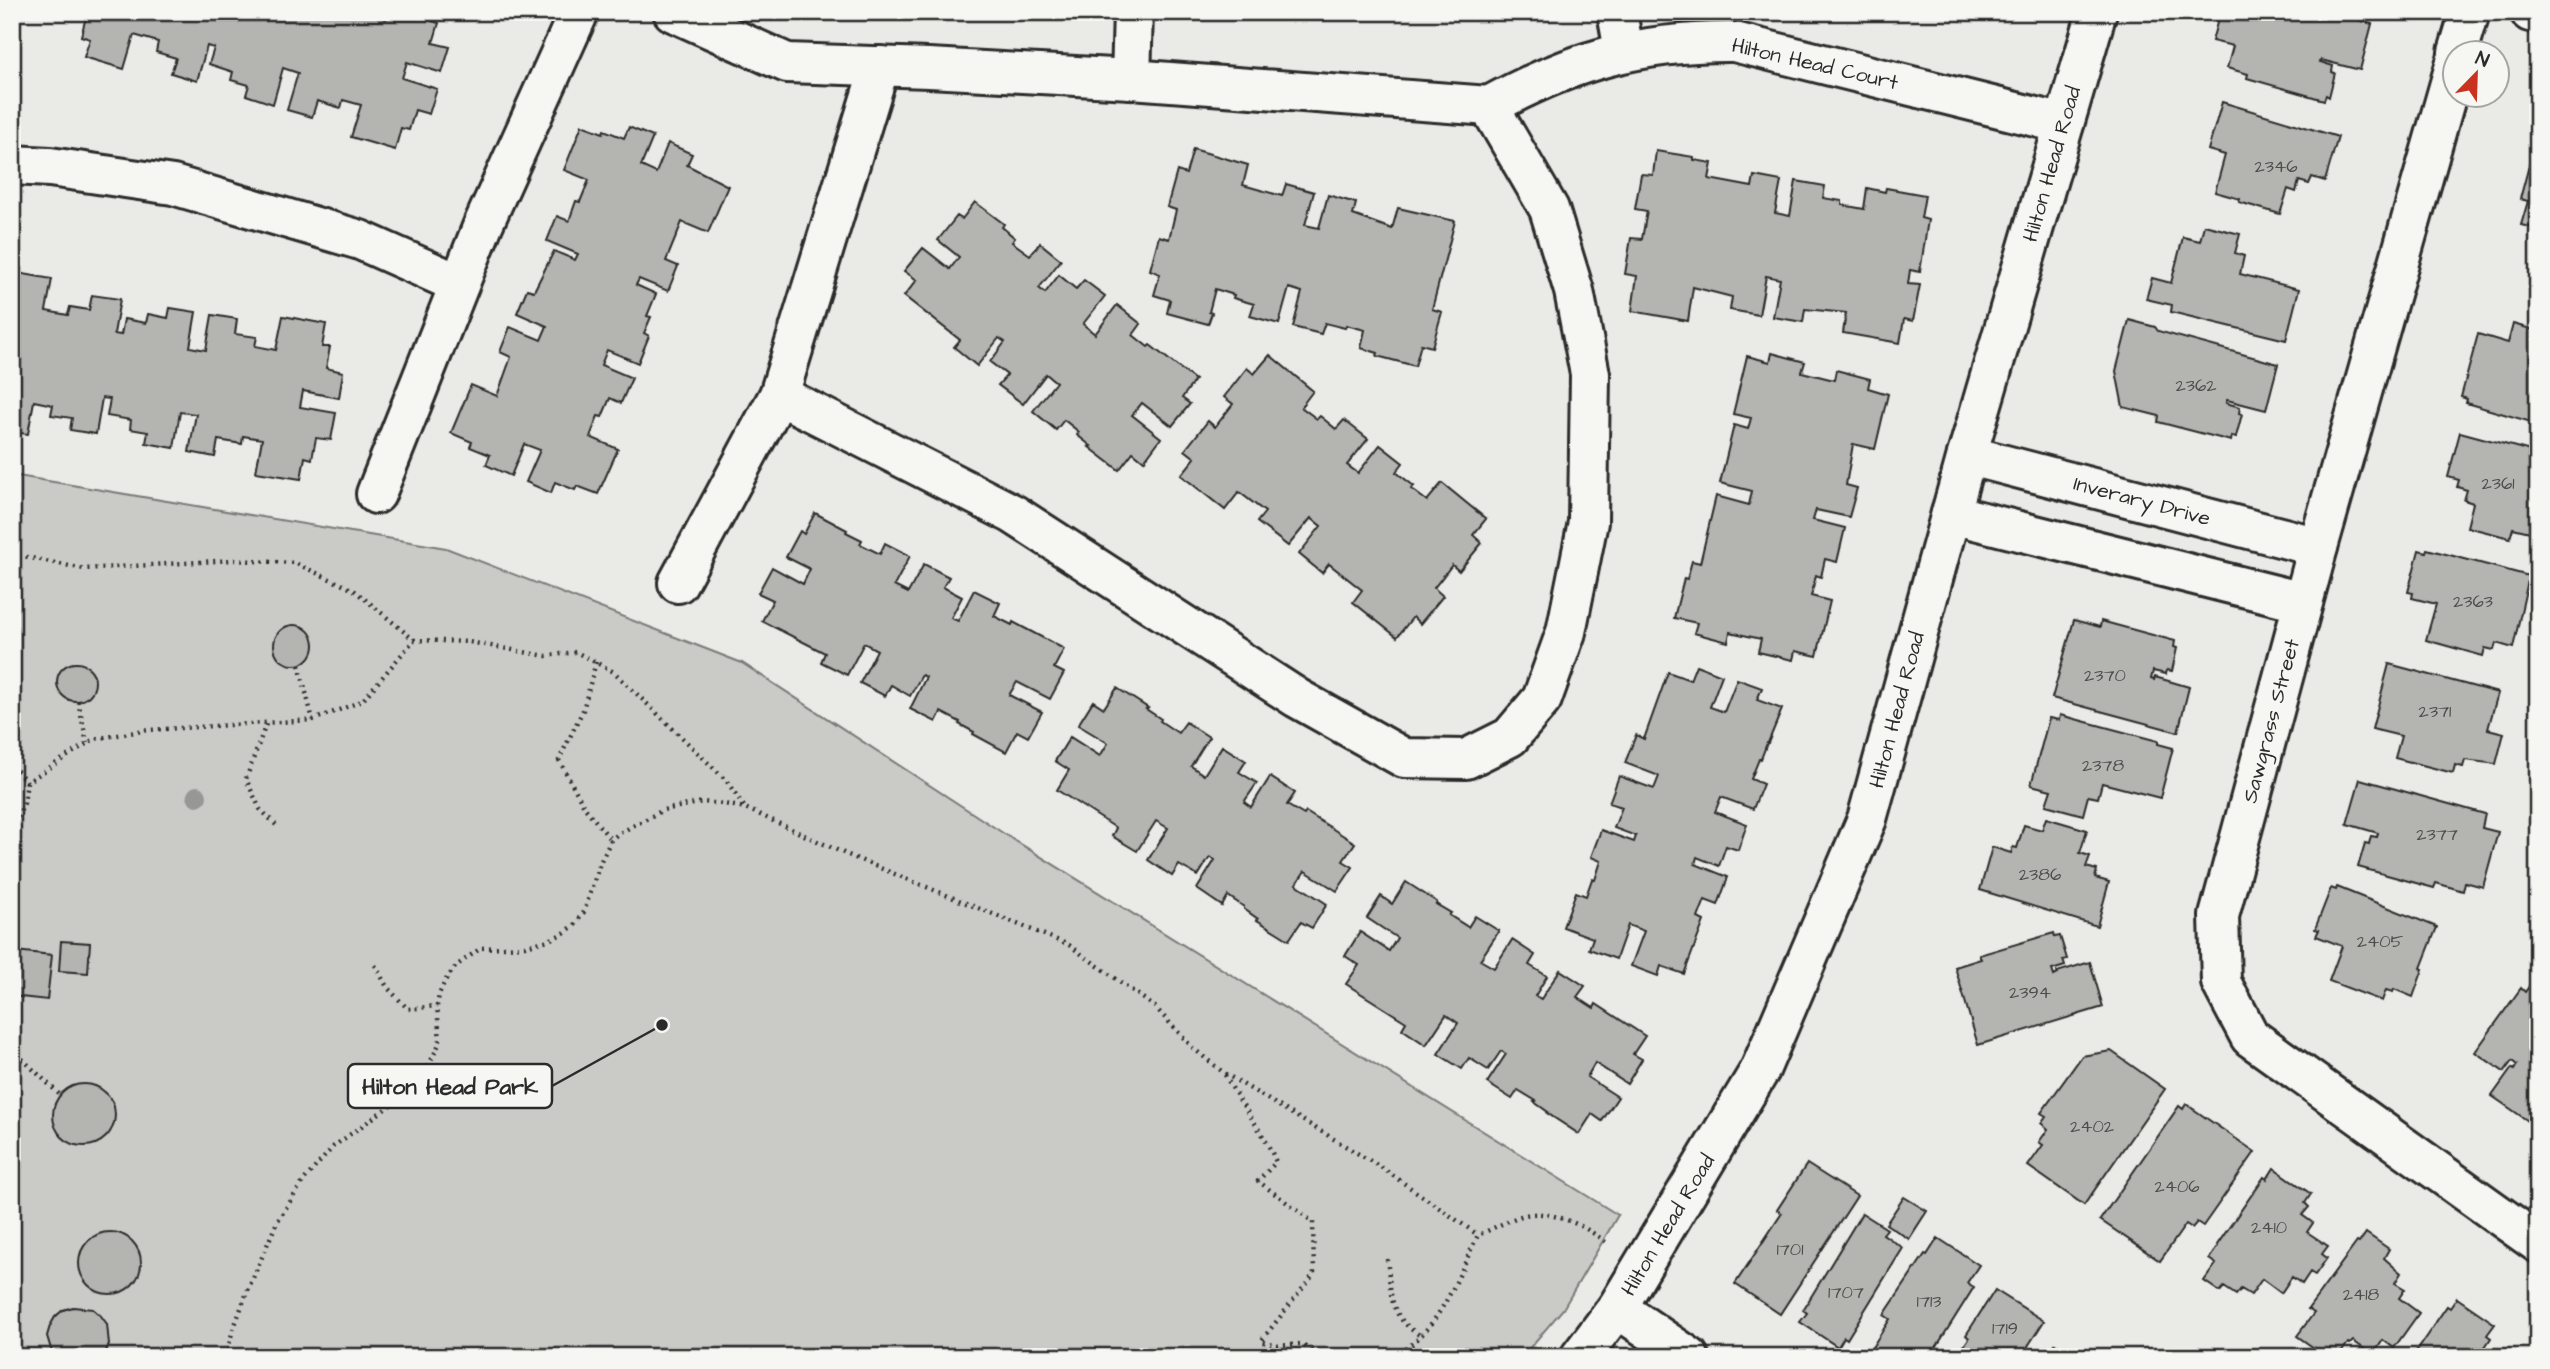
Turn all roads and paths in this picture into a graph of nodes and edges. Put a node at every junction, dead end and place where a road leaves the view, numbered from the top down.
1 (579, 12) edge
2 (674, 12) edge
3 (1133, 12) edge
4 (1618, 12) edge
5 (2097, 12) edge
6 (2470, 12) edge
7 (2530, 12) edge
8 (2538, 14) edge
9 (2462, 38) edge
10 (1624, 51) junction
11 (880, 66) junction
12 (1131, 79) junction
13 (1489, 106) junction
14 (2442, 108) edge
15 (2064, 124) junction
16 (12, 165) edge
17 (459, 284) junction
18 (779, 396) junction
19 (1967, 455) junction
20 (376, 494) dead end
21 (1951, 514) junction
22 (2318, 547) junction
23 (12, 554) edge
24 (678, 583) dead end
25 (2303, 602) junction
26 (414, 640) junction
27 (596, 662) junction
28 (299, 665) dead end
29 (78, 701) dead end
30 (313, 720) junction
31 (266, 724) junction
32 (87, 743) junction
33 (12, 765) edge
34 (27, 782) junction
35 (745, 808) junction
36 (278, 827) dead end
37 (12, 830) edge
38 (611, 841) junction
39 (375, 965) dead end
40 (437, 1006) junction
41 (12, 1049) edge
42 (1224, 1073) junction
43 (60, 1095) dead end
44 (1478, 1235) junction
45 (2538, 1243) edge
46 (1387, 1259) dead end
47 (1641, 1270) junction
48 (1617, 1308) junction
49 (1421, 1336) junction
50 (226, 1357) edge
51 (1328, 1357) edge
52 (1394, 1357) edge
53 (1580, 1357) edge
54 (1689, 1357) edge

1 - 17 street
2 - 11 street
3 - 12 street
4 - 10 street
5 - 15 street, Hilton Head Road
6 - 9 street
7 - 8 street
10 - 13 street, Hilton Head Court
10 - 15 street, Hilton Head Court
11 - 12 street
11 - 18 street
12 - 13 street
13 - 18 street
14 - 22 street, Sawgrass Street
15 - 19 street, Hilton Head Road
16 - 17 street
17 - 20 street
18 - 24 street
19 - 21 street, Hilton Head Road
19 - 22 street, Inverary Drive
21 - 25 street
21 - 47 street, Hilton Head Road
22 - 25 street, Sawgrass Street
23 - 26 path
25 - 45 street, Sawgrass Street
26 - 27 path
26 - 30 path
27 - 35 path
27 - 38 path
28 - 30 path
29 - 32 path
30 - 31 path
31 - 32 path
31 - 36 path
32 - 34 path
33 - 34 path
34 - 37 path
35 - 38 path
35 - 42 path
38 - 40 path
39 - 40 path
40 - 50 path
41 - 43 path
42 - 44 path
42 - 51 path
44 - 47 path
44 - 49 path
46 - 49 path
47 - 48 street, Hilton Head Road
48 - 53 street, Hilton Head Road
48 - 54 street
49 - 52 path

